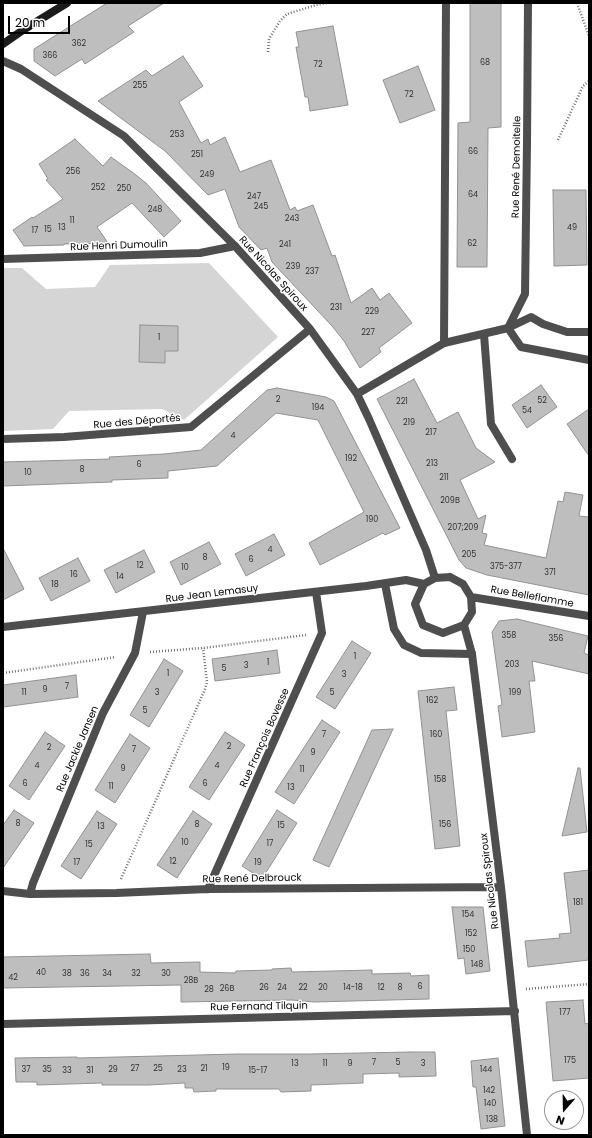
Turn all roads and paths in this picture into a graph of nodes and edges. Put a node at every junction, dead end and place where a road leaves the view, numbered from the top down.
1 (67, 3) edge
2 (327, 3) edge
3 (446, 3) edge
4 (528, 3) edge
5 (577, 3) edge
6 (589, 36) edge
7 (3, 44) edge
8 (268, 52) dead end
9 (3, 61) edge
10 (589, 81) edge
11 (558, 140) dead end
12 (235, 246) junction
13 (3, 259) edge
14 (508, 328) junction
15 (310, 329) junction
16 (589, 332) edge
17 (484, 335) junction
18 (444, 343) junction
19 (589, 360) edge
20 (356, 394) junction
21 (3, 439) edge
22 (512, 459) dead end
23 (435, 578) junction
24 (385, 584) junction
25 (424, 584) junction
26 (316, 592) junction
27 (471, 597) junction
28 (143, 612) junction
29 (589, 616) edge
30 (464, 625) junction
31 (3, 628) edge
32 (322, 633) junction
33 (203, 648) junction
34 (135, 653) junction
35 (472, 654) junction
36 (3, 673) edge
37 (501, 887) junction
38 (208, 889) junction
39 (3, 891) edge
40 (116, 893) junction
41 (30, 894) junction
42 (589, 984) edge
43 (512, 990) junction
44 (515, 1011) junction
45 (3, 1024) edge
46 (527, 1135) edge

1 - 7 street
2 - 8 path
3 - 18 street
4 - 14 street, Rue René Demoitelle
5 - 6 path
9 - 12 street, Rue Nicolas Spiroux
10 - 11 path
12 - 13 street, Rue Henri Dumoulin
12 - 15 street, Rue Nicolas Spiroux
14 - 16 street
14 - 17 street
14 - 19 street
15 - 20 street, Rue Nicolas Spiroux
15 - 21 street, Rue des Déportés
17 - 18 street
17 - 22 street
18 - 20 street
20 - 23 street, Rue Nicolas Spiroux
23 - 25 street
23 - 27 street
24 - 25 street, Rue Jean Lemasuy
24 - 26 street, Rue Jean Lemasuy
24 - 35 street
25 - 30 street
26 - 28 street, Rue Jean Lemasuy
26 - 32 street
27 - 29 street, Rue Belleflamme
27 - 30 street
28 - 31 street, Rue Jean Lemasuy
28 - 34 street, Rue Jackie Jansen
30 - 35 street, Rue Nicolas Spiroux
32 - 33 path
32 - 38 street, Rue François Bovesse
33 - 34 path
33 - 40 path
34 - 36 path
34 - 41 street, Rue Jackie Jansen
35 - 37 street, Rue Nicolas Spiroux
37 - 38 street, Rue René Delbrouck
37 - 43 street, Rue Nicolas Spiroux
38 - 40 street, Rue René Delbrouck
39 - 41 street, Rue René Delbrouck
40 - 41 street, Rue René Delbrouck
42 - 43 path
43 - 44 street, Rue Nicolas Spiroux
44 - 45 street, Rue Fernand Tilquin
44 - 46 street, Rue Nicolas Spiroux

